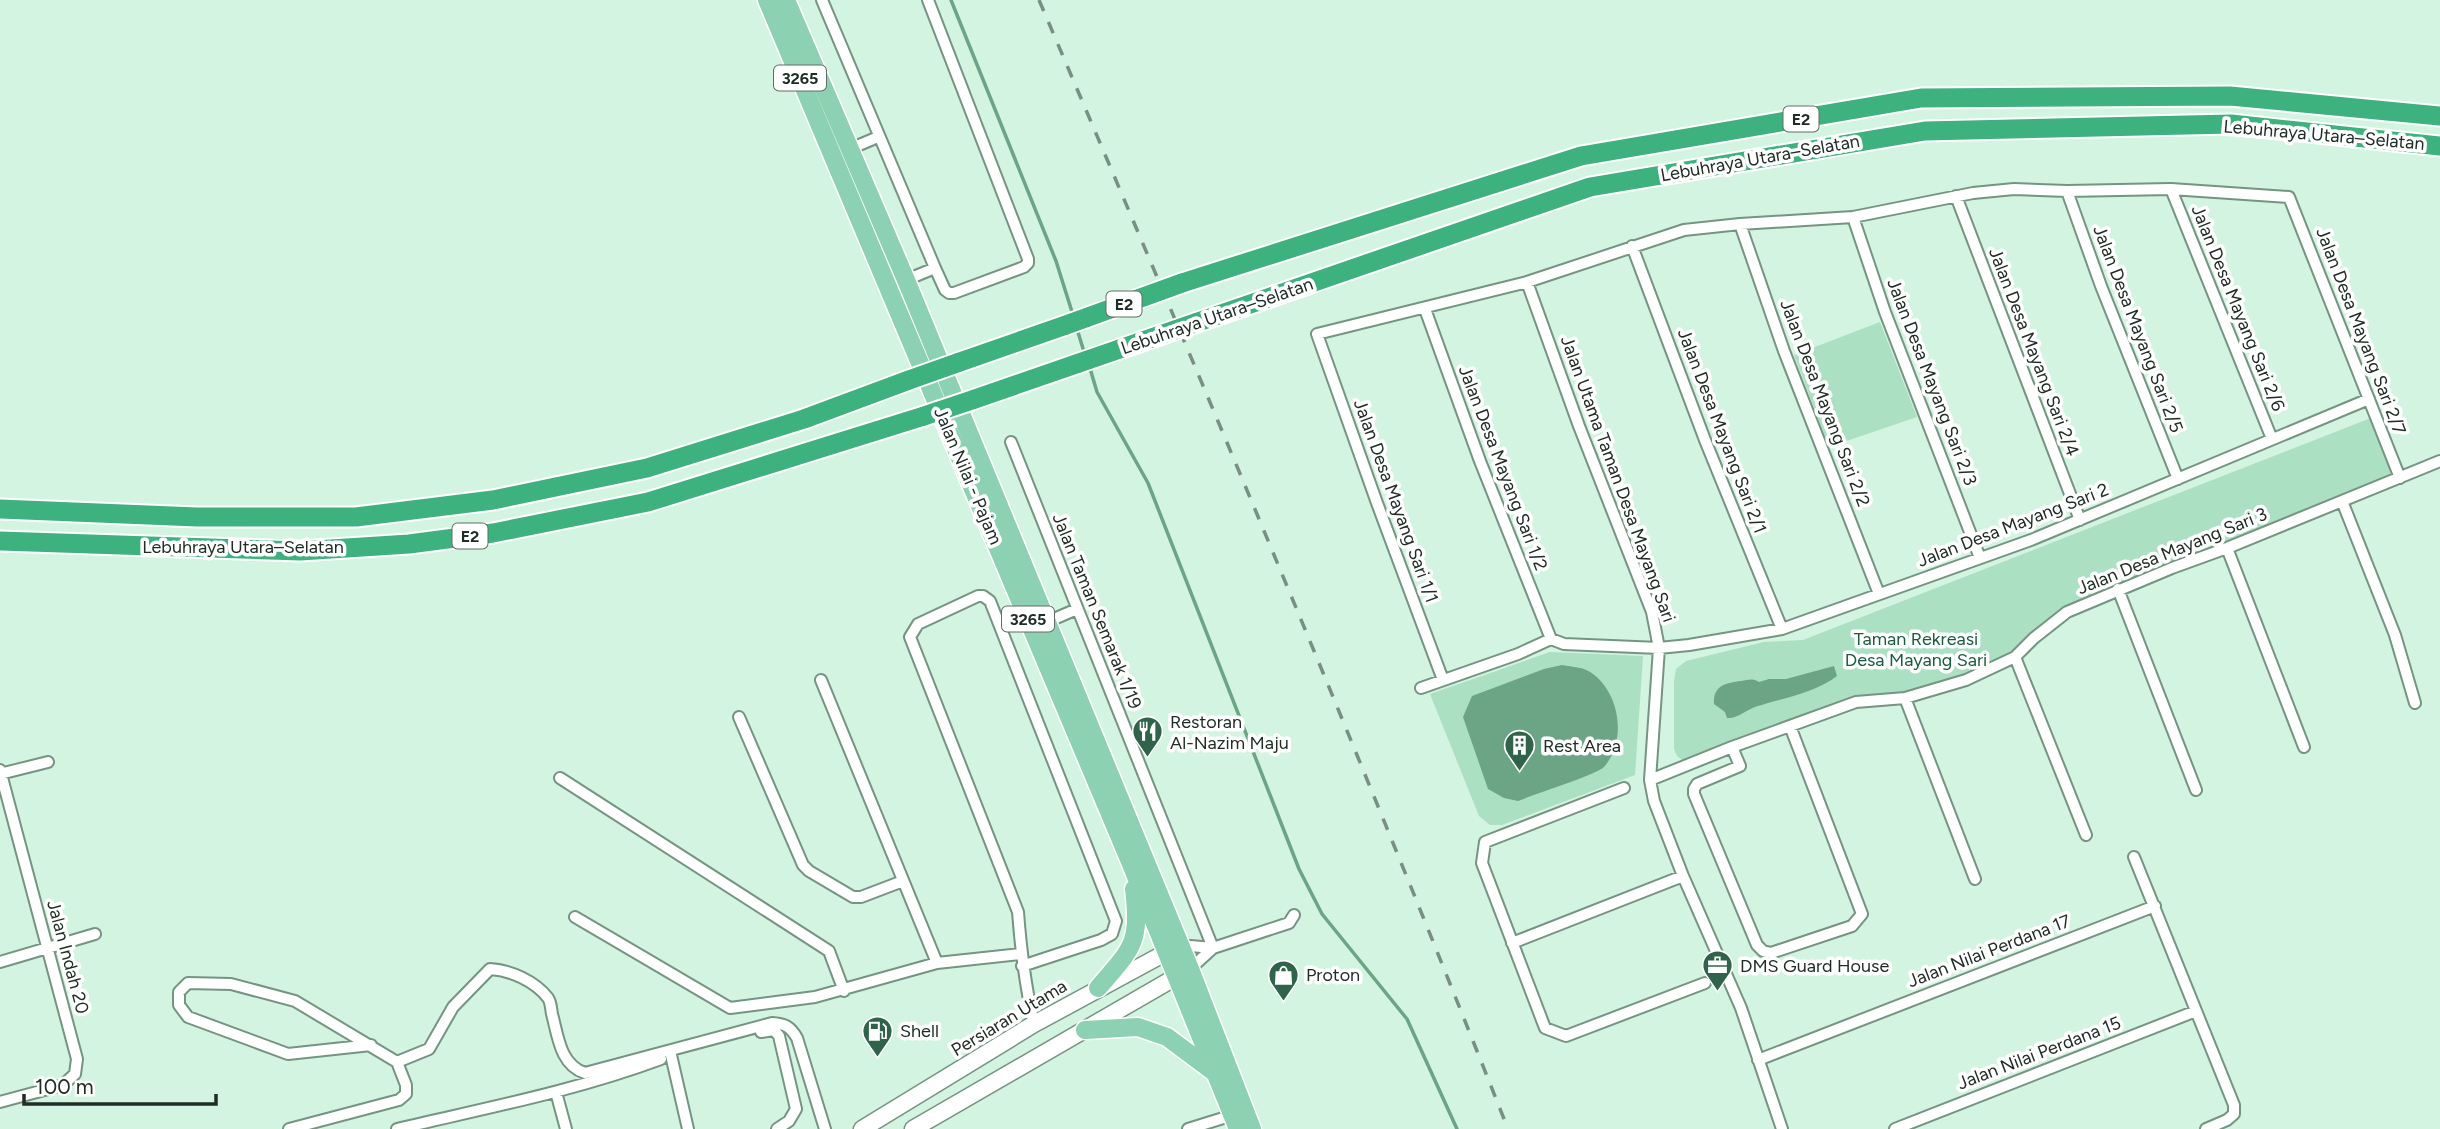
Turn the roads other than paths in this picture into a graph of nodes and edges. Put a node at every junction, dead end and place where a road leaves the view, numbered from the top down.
1 (767, 0) edge
2 (786, 0) edge
3 (822, 0) edge
4 (928, 0) edge
5 (2440, 116) edge
6 (878, 137) junction
7 (2440, 146) edge
8 (841, 152) junction
9 (2171, 189) junction
10 (2067, 191) junction
11 (1956, 196) junction
12 (1853, 217) junction
13 (1740, 223) junction
14 (1632, 246) junction
15 (935, 268) junction
16 (906, 279) junction
17 (1527, 282) junction
18 (1425, 309) junction
19 (2369, 399) junction
20 (2272, 439) junction
21 (1012, 442) dead end
22 (2440, 461) edge
23 (2400, 478) junction
24 (2178, 479) junction
25 (2342, 501) junction
26 (0, 509) edge
27 (2080, 520) junction
28 (0, 541) edge
29 (2227, 548) junction
30 (1980, 558) junction
31 (2118, 589) junction
32 (1879, 594) junction
33 (1077, 609) junction
34 (1047, 622) junction
35 (1782, 629) junction
36 (1550, 639) junction
37 (1659, 648) junction
38 (2015, 657) junction
39 (821, 680) dead end
40 (1443, 680) junction
41 (1421, 688) dead end
42 (1905, 698) junction
43 (2415, 703) dead end
44 (739, 717) dead end
45 (1790, 726) junction
46 (1732, 747) junction
47 (2304, 747) dead end
48 (48, 762) dead end
49 (0, 773) edge
50 (560, 778) dead end
51 (1650, 780) junction
52 (1624, 788) dead end
53 (2196, 790) dead end
54 (2086, 835) dead end
55 (2134, 857) dead end
56 (1131, 864) junction
57 (1683, 876) junction
58 (1975, 879) dead end
59 (903, 881) junction
60 (2155, 906) junction
61 (1294, 915) dead end
62 (575, 916) dead end
63 (95, 934) dead end
64 (1512, 943) junction
65 (1213, 948) junction
66 (48, 949) junction
67 (1173, 949) junction
68 (1021, 954) junction
69 (0, 962) edge
70 (937, 963) junction
71 (1022, 966) junction
72 (1183, 972) junction
73 (1705, 983) dead end
74 (1098, 988) junction
75 (844, 991) junction
76 (2196, 1011) junction
77 (1034, 1024) junction
78 (1085, 1030) junction
79 (371, 1045) junction
80 (671, 1055) junction
81 (1758, 1060) junction
82 (397, 1062) junction
83 (1217, 1074) junction
84 (556, 1092) junction
85 (0, 1102) edge
86 (1236, 1122) edge
87 (430, 1125) edge
88 (869, 1127) edge
89 (289, 1129) edge
90 (397, 1129) edge
91 (566, 1129) edge
92 (688, 1129) edge
93 (777, 1129) edge
94 (825, 1129) edge
95 (913, 1129) edge
96 (1188, 1129) edge
97 (1252, 1129) edge
98 (1782, 1129) edge
99 (1895, 1129) edge
100 (2206, 1129) edge

1 - 8 main road, Jalan Nilai - Pajam / 3265
2 - 8 main road, Jalan Nilai - Pajam / 3265
3 - 6 street
4 - 15 street
5 - 26 highway, Lebuhraya Utara–Selatan / E2, bridge
6 - 8 street
6 - 15 street
7 - 28 highway, Lebuhraya Utara–Selatan / E2, bridge
8 - 16 main road, Jalan Nilai - Pajam / 3265
8 - 56 main road, Jalan Nilai - Pajam / 3265
9 - 10 street
9 - 19 street, Jalan Desa Mayang Sari 2/7
9 - 20 street, Jalan Desa Mayang Sari 2/6
10 - 11 street
10 - 24 street, Jalan Desa Mayang Sari 2/5
11 - 12 street
11 - 27 street, Jalan Desa Mayang Sari 2/4
12 - 13 street
12 - 30 street, Jalan Desa Mayang Sari 2/3
13 - 14 street
13 - 32 street, Jalan Desa Mayang Sari 2/2
14 - 17 street
14 - 35 street, Jalan Desa Mayang Sari 2/1
15 - 16 street
16 - 34 main road, Jalan Nilai - Pajam / 3265
17 - 18 street
17 - 37 street, Jalan Utama Taman Desa Mayang Sari
18 - 36 street, Jalan Desa Mayang Sari 1/2
18 - 40 street, Jalan Desa Mayang Sari 1/1
19 - 20 street, Jalan Desa Mayang Sari 2
19 - 23 street, Jalan Desa Mayang Sari 2/7
20 - 24 street, Jalan Desa Mayang Sari 2
21 - 33 street, Jalan Taman Semarak 1/19
22 - 23 street, Jalan Desa Mayang Sari 3
23 - 25 street, Jalan Desa Mayang Sari 3
24 - 27 street, Jalan Desa Mayang Sari 2
25 - 29 street, Jalan Desa Mayang Sari 3
25 - 43 street
27 - 30 street, Jalan Desa Mayang Sari 2
29 - 31 street, Jalan Desa Mayang Sari 3
29 - 47 street
30 - 32 street, Jalan Desa Mayang Sari 2
31 - 38 street, Jalan Desa Mayang Sari 3
31 - 53 street
32 - 35 street, Jalan Desa Mayang Sari 2
33 - 34 street
33 - 65 street, Jalan Taman Semarak 1/19
34 - 67 main road, Jalan Nilai - Pajam / 3265
35 - 37 street, Jalan Desa Mayang Sari 2
36 - 37 street, Jalan Desa Mayang Sari 2
36 - 40 street
37 - 51 street, Jalan Utama Taman Desa Mayang Sari
38 - 42 street, Jalan Desa Mayang Sari 3
38 - 54 street
39 - 59 street
40 - 41 street
42 - 45 street, Jalan Desa Mayang Sari 3
42 - 58 street
44 - 59 street
45 - 46 street, Jalan Desa Mayang Sari 3
45 - 46 street
46 - 51 street, Jalan Desa Mayang Sari 3
48 - 49 street
49 - 66 street, Jalan Indah 20
50 - 75 street
51 - 57 street, Jalan Utama Taman Desa Mayang Sari
52 - 64 street
55 - 60 street
56 - 67 main road, Jalan Nilai - Pajam / 3265
56 - 74 main road
57 - 64 street
57 - 81 street, Jalan Utama Taman Desa Mayang Sari
59 - 70 street
60 - 76 street
60 - 81 street, Jalan Nilai Perdana 17
61 - 65 street
62 - 75 street
63 - 66 street
64 - 73 street
65 - 67 street
65 - 72 street
66 - 69 street
66 - 85 street, Jalan Indah 20
67 - 72 main road, 3265
67 - 74 main road, Persiaran Utama
68 - 70 street
68 - 71 street
68 - 71 street
70 - 75 street
71 - 77 street
72 - 78 main road
72 - 83 main road, 3265
72 - 97 main road, 3265
74 - 77 main road, Persiaran Utama
76 - 99 street, Jalan Nilai Perdana 15
76 - 100 street
77 - 88 main road, Persiaran Utama
78 - 83 main road
78 - 95 main road
79 - 79 street
79 - 82 street
80 - 84 street
80 - 92 street
80 - 93 street
81 - 98 street, Jalan Utama Taman Desa Mayang Sari
82 - 89 street
82 - 94 street
83 - 86 main road, 3265
84 - 87 street
84 - 91 street
86 - 96 street
87 - 90 street

